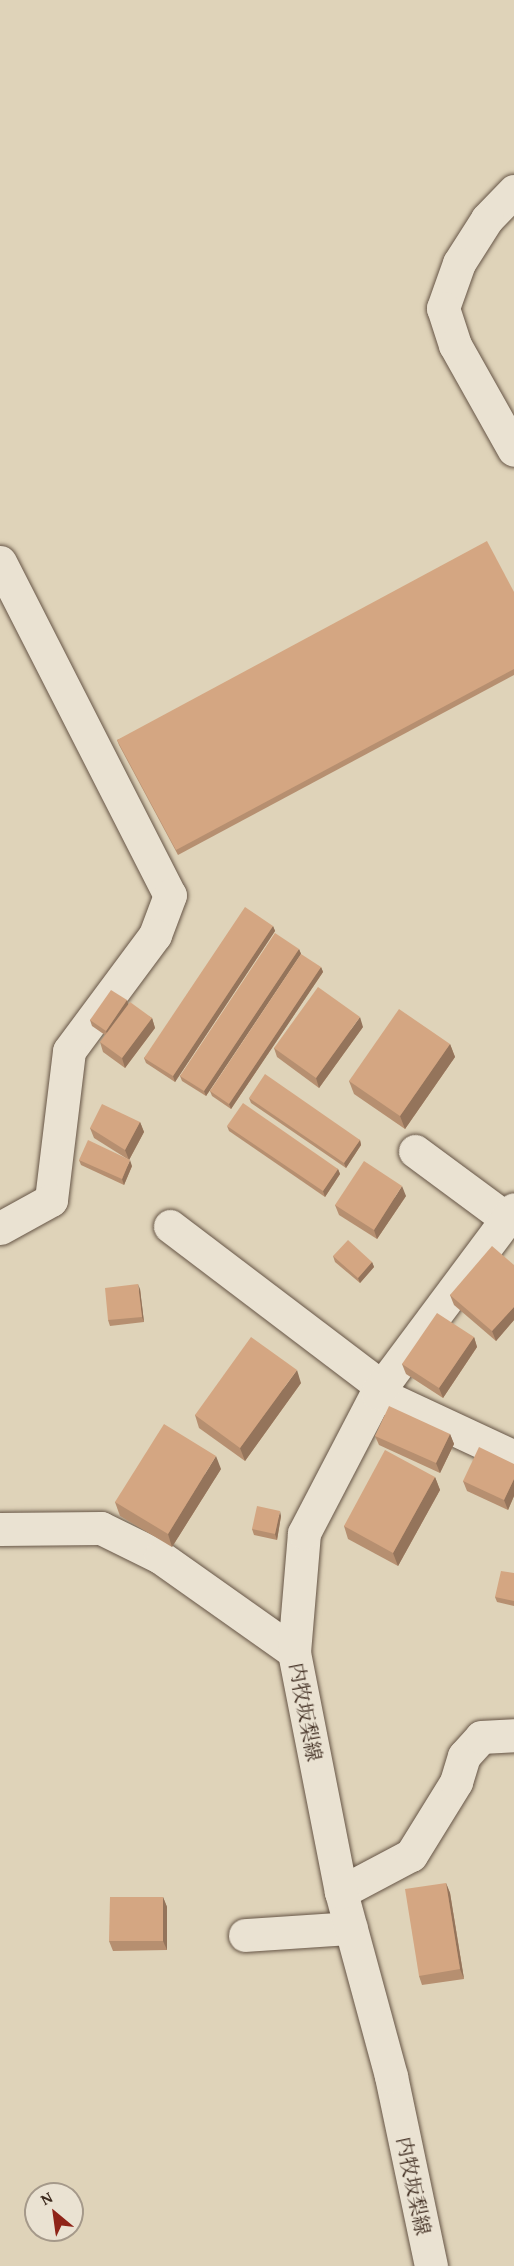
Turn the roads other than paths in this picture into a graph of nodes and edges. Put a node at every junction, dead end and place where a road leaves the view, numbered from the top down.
1 (514, 191) edge
2 (514, 450) edge
3 (0, 562) edge
4 (415, 1151) dead end
5 (510, 1214) edge
6 (170, 1226) dead end
7 (0, 1228) edge
8 (379, 1390) junction
9 (514, 1457) edge
10 (0, 1529) edge
11 (294, 1652) junction
12 (514, 1735) edge
13 (341, 1892) junction
14 (351, 1928) junction
15 (245, 1935) dead end
16 (430, 2266) edge

1 - 2 street
3 - 7 street
4 - 5 street
5 - 8 street, 内牧坂梨線
6 - 8 street
8 - 9 street
8 - 11 street, 内牧坂梨線
10 - 11 street
11 - 13 street, 内牧坂梨線
12 - 13 street
13 - 14 street, 内牧坂梨線
14 - 15 street
14 - 16 street, 内牧坂梨線

